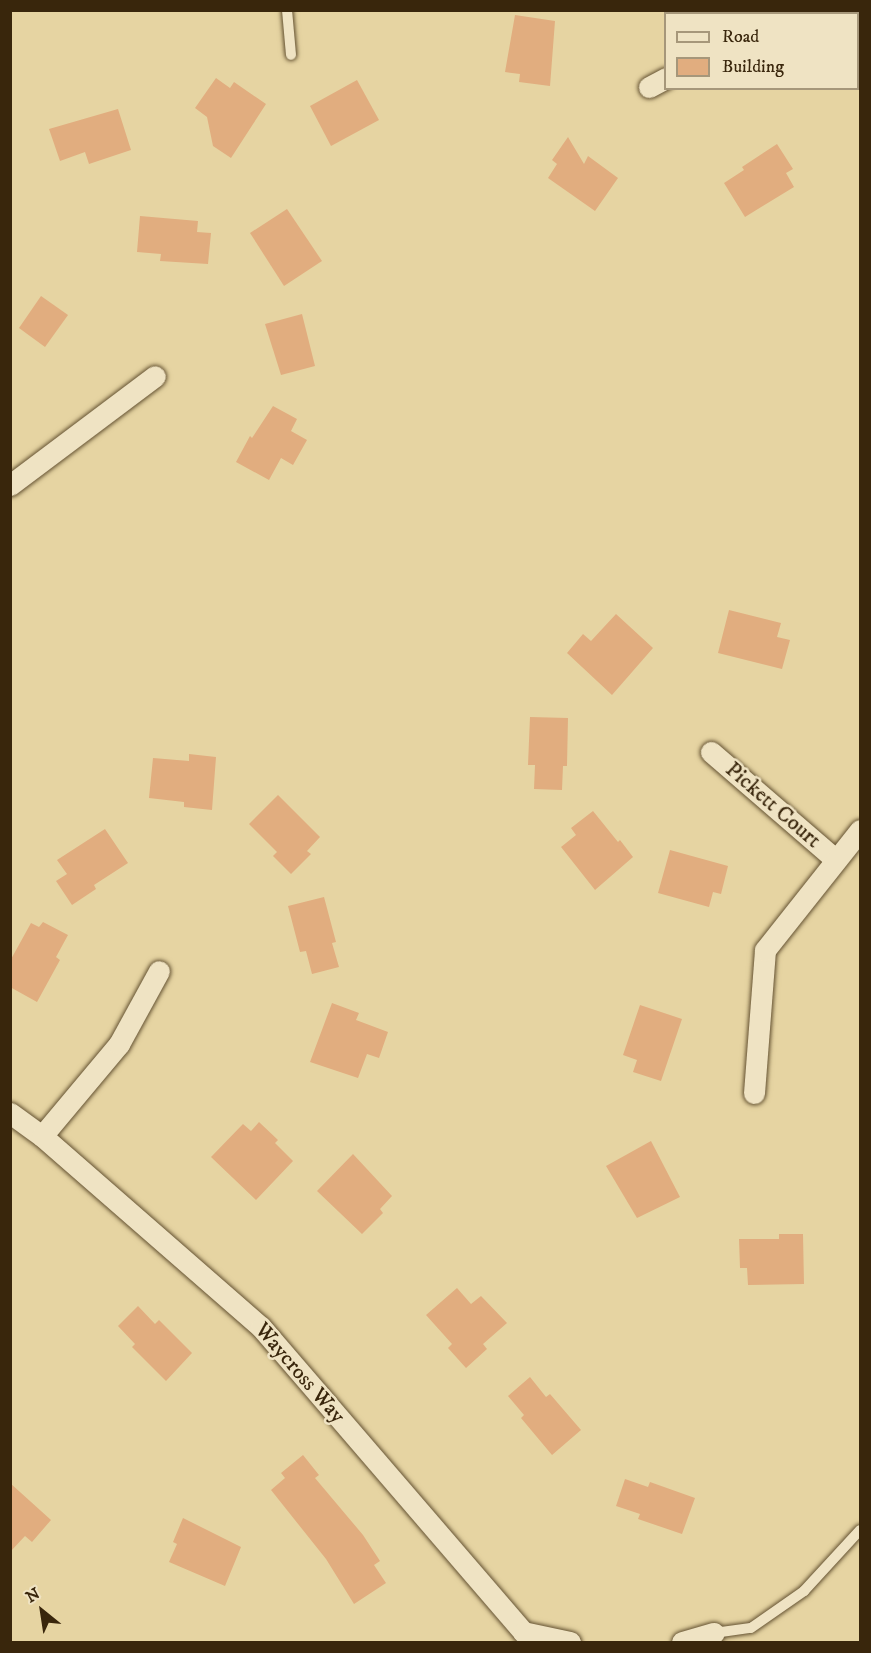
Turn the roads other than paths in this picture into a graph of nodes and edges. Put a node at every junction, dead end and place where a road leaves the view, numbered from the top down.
1 (287, 10) edge
2 (291, 55) dead end
3 (155, 376) dead end
4 (10, 485) edge
5 (711, 752) dead end
6 (861, 830) edge
7 (835, 859) junction
8 (159, 972) dead end
9 (754, 1093) dead end
10 (10, 1113) edge
11 (42, 1136) junction
12 (861, 1530) edge
13 (714, 1633) joint
14 (570, 1642) edge
15 (682, 1642) edge

1 - 2 lane
3 - 4 street
5 - 7 street, Pickett Court
6 - 7 street
7 - 9 street
8 - 11 street
10 - 11 street, Waycross Way
11 - 14 street, Waycross Way
12 - 13 lane
13 - 15 street

